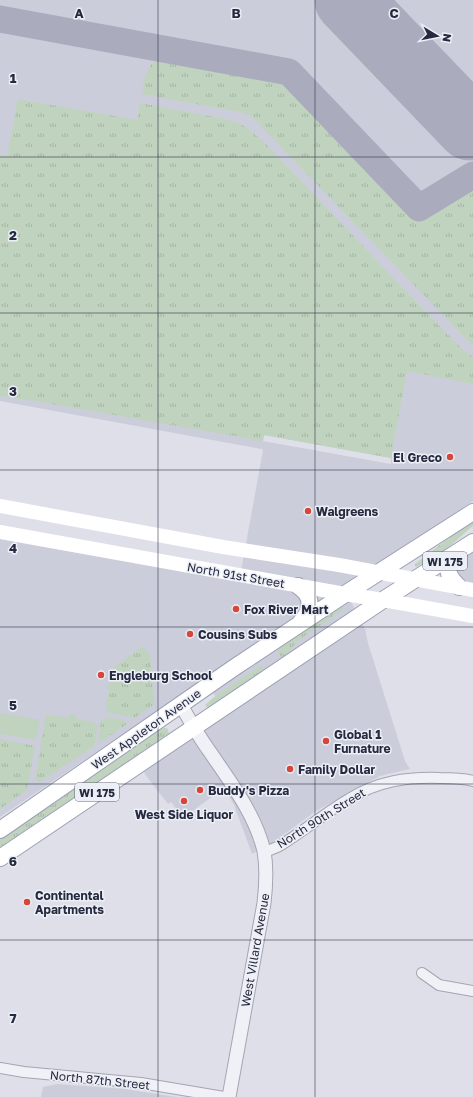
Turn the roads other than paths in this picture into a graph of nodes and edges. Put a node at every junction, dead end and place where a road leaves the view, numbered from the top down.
1 (0, 506) edge
2 (473, 512) edge
3 (0, 532) edge
4 (473, 542) edge
5 (453, 555) junction
6 (379, 573) junction
7 (416, 579) junction
8 (298, 586) junction
9 (466, 589) edge
10 (345, 594) junction
11 (383, 600) junction
12 (473, 616) edge
13 (297, 626) junction
14 (264, 648) junction
15 (275, 672) junction
16 (181, 705) junction
17 (194, 727) junction
18 (473, 781) edge
19 (0, 830) edge
20 (264, 852) junction
21 (0, 858) edge
22 (422, 973) dead end
23 (473, 991) edge
24 (0, 1068) edge
25 (224, 1097) edge
26 (229, 1097) edge

1 - 6 main road
2 - 6 main road, West Appleton Avenue / WI 175
3 - 8 main road, North 91st Street
4 - 5 main road, West Appleton Avenue / WI 175
5 - 7 main road, West Appleton Avenue / WI 175
5 - 9 main road
6 - 7 main road
6 - 10 main road, West Appleton Avenue / WI 175
7 - 9 main road
7 - 11 main road, West Appleton Avenue / WI 175
8 - 10 main road, North 91st Street
8 - 13 main road
10 - 11 main road, North 91st Street
10 - 13 main road, West Appleton Avenue / WI 175
11 - 12 main road, North 91st Street
11 - 15 main road, West Appleton Avenue / WI 175
13 - 14 main road, West Appleton Avenue / WI 175
14 - 15 main road
14 - 16 main road, West Appleton Avenue / WI 175
15 - 17 main road, West Appleton Avenue / WI 175
16 - 17 street, West Villard Avenue
16 - 19 main road, West Appleton Avenue / WI 175
17 - 20 street, West Villard Avenue
17 - 21 main road, West Appleton Avenue / WI 175
18 - 20 street, North 90th Street
20 - 26 street, West Villard Avenue
22 - 23 street
24 - 25 street, North 87th Street

